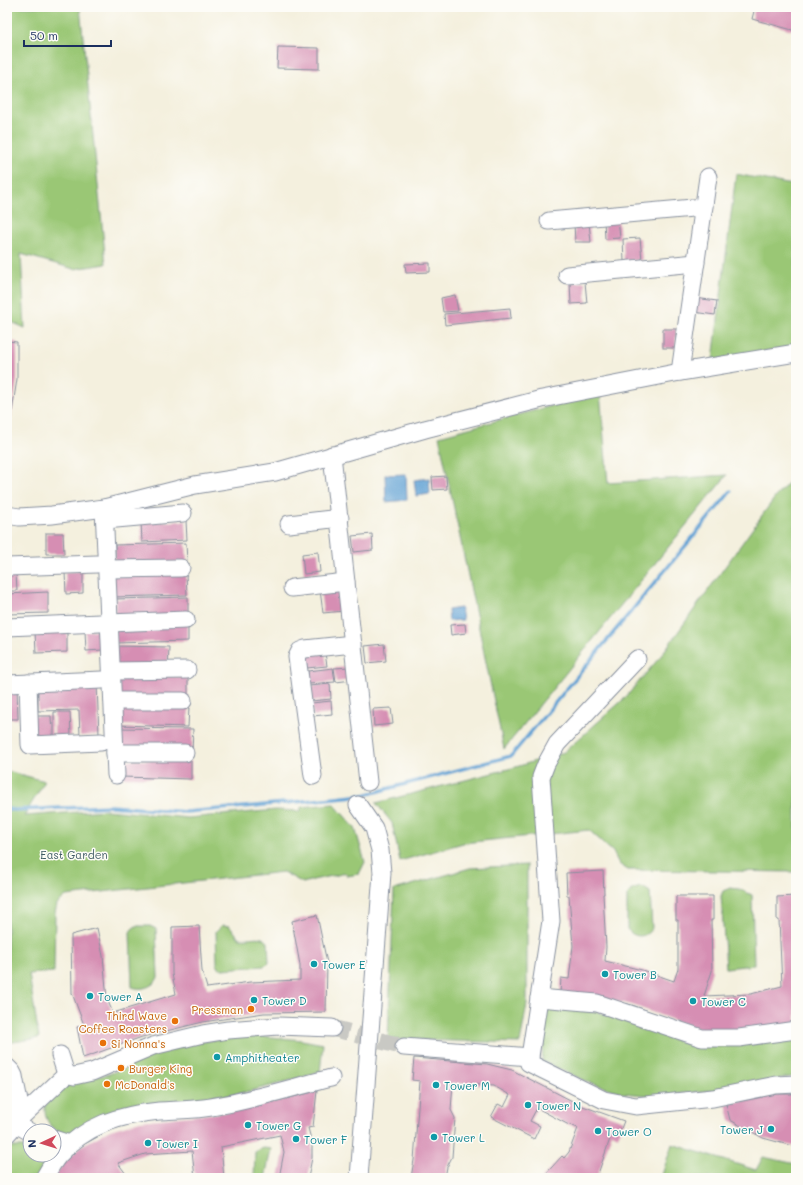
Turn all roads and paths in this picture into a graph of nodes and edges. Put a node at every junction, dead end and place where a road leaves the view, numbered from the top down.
1 (708, 177) dead end
2 (704, 207) junction
3 (549, 221) dead end
4 (696, 263) junction
5 (567, 275) dead end
6 (796, 353) edge
7 (680, 372) junction
8 (332, 455) junction
9 (183, 512) dead end
10 (104, 514) junction
11 (7, 515) edge
12 (340, 518) junction
13 (289, 524) dead end
14 (102, 566) junction
15 (7, 567) edge
16 (181, 568) dead end
17 (346, 582) junction
18 (292, 588) dead end
19 (186, 620) dead end
20 (104, 623) junction
21 (7, 627) edge
22 (353, 644) junction
23 (637, 659) dead end
24 (187, 670) dead end
25 (107, 675) junction
26 (28, 683) junction
27 (7, 684) edge
28 (113, 701) junction
29 (183, 701) dead end
30 (101, 742) dead end
31 (115, 753) junction
32 (185, 753) dead end
33 (116, 775) dead end
34 (313, 776) dead end
35 (368, 782) dead end
36 (358, 805) dead end
37 (539, 998) junction
38 (332, 1028) tunnel mouth
39 (796, 1030) edge
40 (404, 1047) tunnel mouth
41 (60, 1055) dead end
42 (530, 1057) junction
43 (7, 1067) edge
44 (67, 1074) junction
45 (331, 1078) dead end
46 (796, 1084) edge
47 (18, 1127) edge
48 (62, 1142) edge
49 (70, 1144) junction
50 (44, 1178) edge
51 (359, 1178) edge

1 - 2 street
2 - 3 street
2 - 4 street
4 - 5 street
4 - 7 street
6 - 7 street
7 - 8 street
8 - 10 street
8 - 12 street
9 - 10 street
10 - 11 street
10 - 14 street
12 - 13 street
12 - 17 street
14 - 15 street
14 - 16 street
14 - 20 street
17 - 18 street
17 - 22 street
19 - 20 street
20 - 21 street
20 - 25 street
22 - 34 street
22 - 35 street
23 - 37 street
24 - 25 street
25 - 26 street
25 - 28 street
26 - 27 street
26 - 30 street
28 - 29 street
28 - 31 street
31 - 32 street
31 - 33 street
36 - 51 street
37 - 39 street
37 - 42 street
38 - 44 street
40 - 42 street
41 - 44 street
42 - 46 street
43 - 47 street
44 - 47 street
45 - 49 street
48 - 49 street
49 - 50 street

